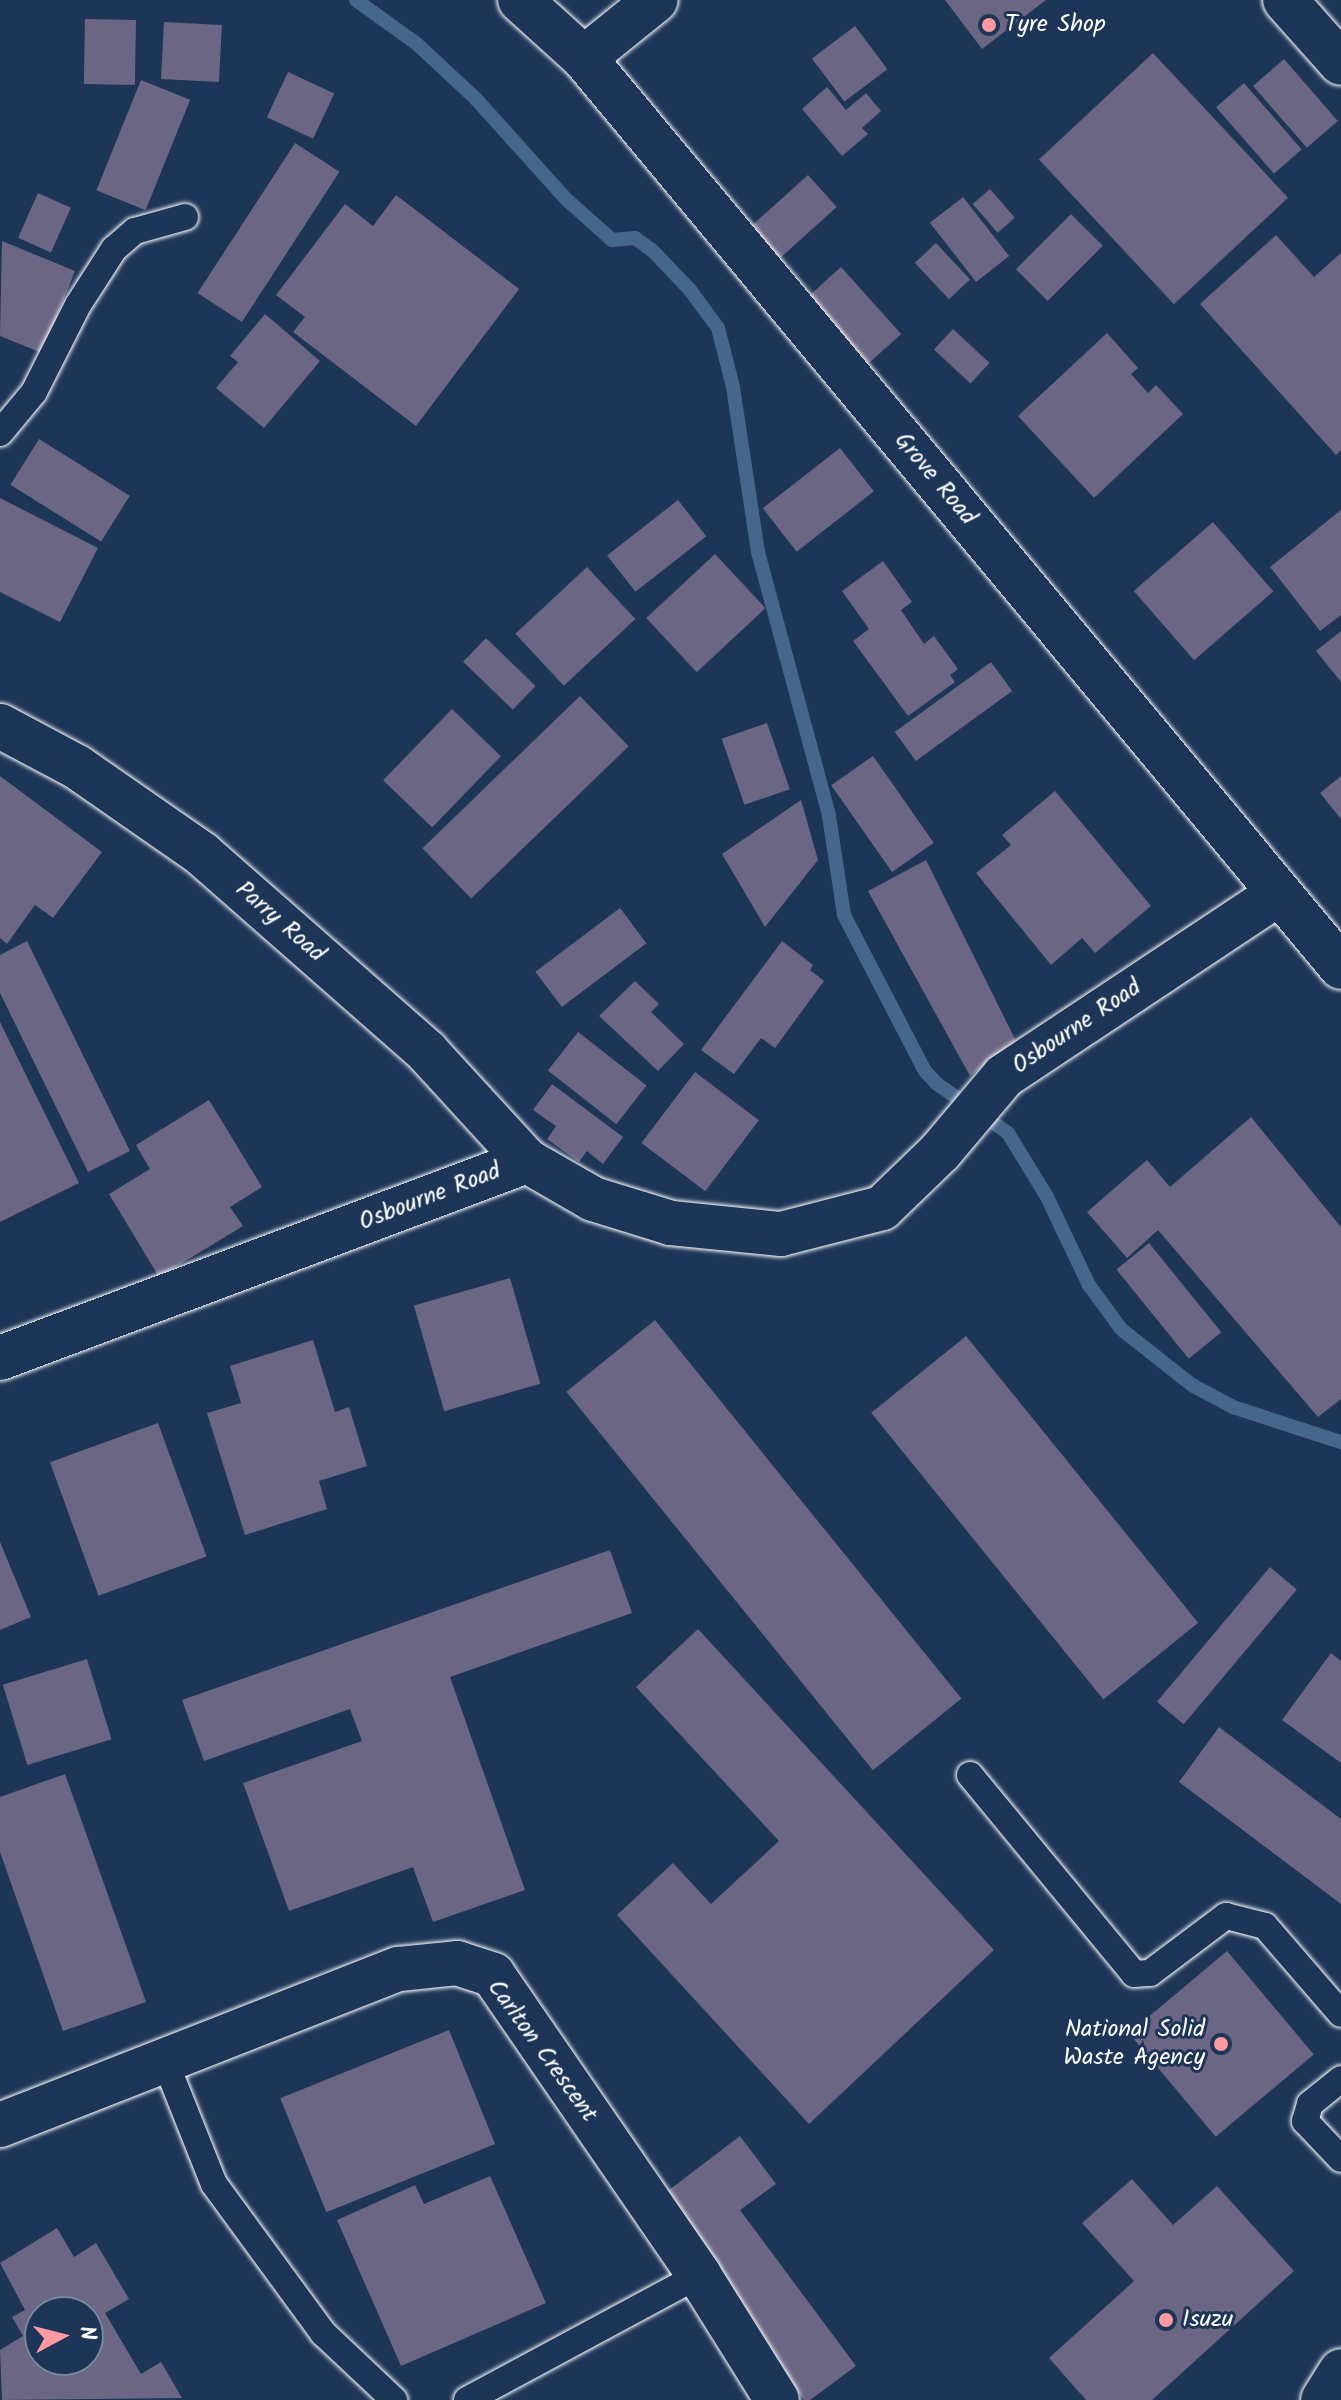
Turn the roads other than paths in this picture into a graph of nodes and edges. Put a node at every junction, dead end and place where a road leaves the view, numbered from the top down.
1 (520, 0) edge
2 (656, 0) edge
3 (1285, 0) edge
4 (584, 58) junction
5 (1341, 63) edge
6 (185, 217) dead end
7 (0, 433) edge
8 (0, 726) edge
9 (1279, 893) junction
10 (1341, 967) edge
11 (527, 1161) junction
12 (0, 1358) edge
13 (970, 1775) dead end
14 (1341, 2014) edge
15 (165, 2061) junction
16 (1341, 2079) edge
17 (0, 2125) edge
18 (1341, 2159) edge
19 (699, 2275) junction
20 (1341, 2371) edge
21 (394, 2400) edge
22 (467, 2400) edge
23 (777, 2400) edge
24 (1323, 2400) edge

1 - 4 street, Grove Road
2 - 4 street
3 - 5 street
4 - 9 street, Grove Road
6 - 7 lane
8 - 11 street, Parry Road
9 - 10 street, Grove Road
9 - 11 street, Osbourne Road
11 - 12 street, Osbourne Road
13 - 14 lane
15 - 17 street, Carlton Crescent
15 - 19 street, Carlton Crescent
15 - 21 lane
16 - 18 lane
19 - 22 lane
19 - 23 street, Carlton Crescent
20 - 24 street

